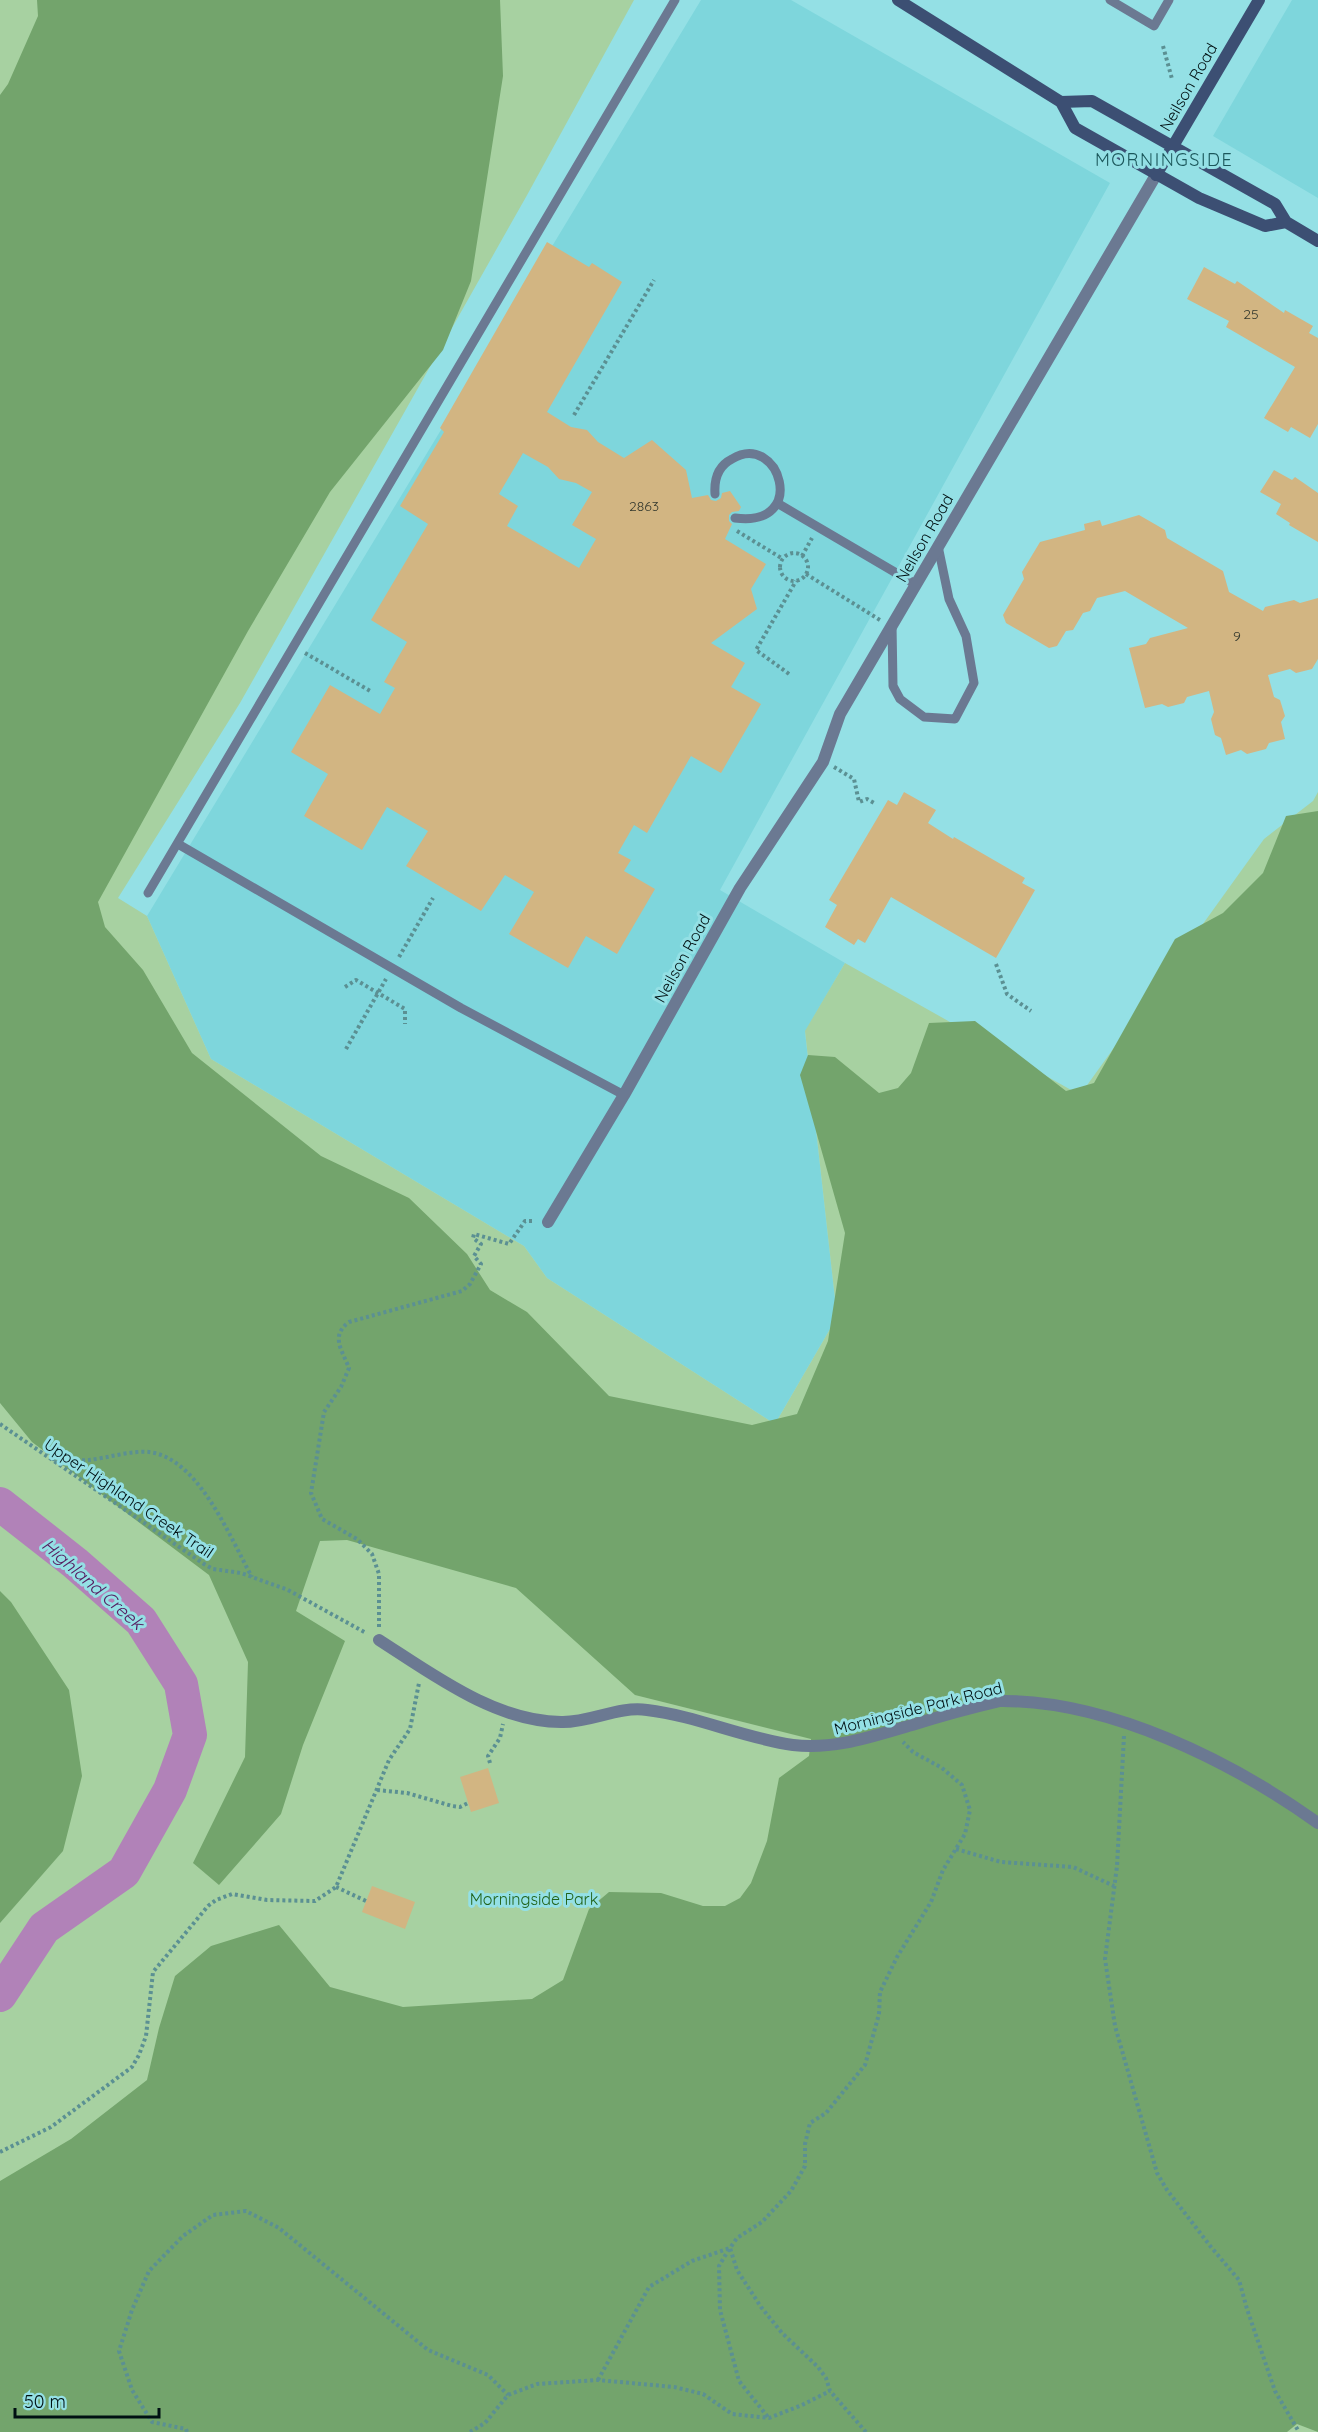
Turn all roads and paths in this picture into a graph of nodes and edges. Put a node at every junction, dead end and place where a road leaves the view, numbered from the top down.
1 (675, 0) edge
2 (898, 0) edge
3 (1110, 0) edge
4 (1169, 0) edge
5 (1258, 0) edge
6 (1163, 46) dead end
7 (1172, 79) dead end
8 (1061, 102) junction
9 (1173, 146) junction
10 (1156, 174) junction
11 (1286, 222) junction
12 (1318, 242) edge
13 (654, 280) dead end
14 (574, 415) dead end
15 (715, 494) dead end
16 (777, 503) junction
17 (737, 519) joint
18 (818, 527) junction
19 (938, 546) junction
20 (802, 556) junction
21 (783, 559) junction
22 (806, 574) junction
23 (796, 581) junction
24 (915, 584) junction
25 (892, 626) junction
26 (294, 646) junction
27 (789, 674) dead end
28 (372, 692) dead end
29 (823, 762) junction
30 (876, 804) dead end
31 (178, 844) junction
32 (148, 893) dead end
33 (433, 898) dead end
34 (996, 964) dead end
35 (393, 968) junction
36 (345, 987) dead end
37 (379, 993) junction
38 (1030, 1011) dead end
39 (405, 1024) dead end
40 (346, 1049) dead end
41 (624, 1095) junction
42 (548, 1222) joint
43 (0, 1424) edge
44 (50, 1460) junction
45 (252, 1577) junction
46 (379, 1640) junction
47 (420, 1667) junction
48 (506, 1712) junction
49 (1124, 1724) junction
50 (892, 1731) junction
51 (489, 1763) dead end
52 (378, 1790) junction
53 (468, 1803) dead end
54 (1318, 1823) edge
55 (956, 1849) junction
56 (1114, 1886) junction
57 (336, 1887) junction
58 (366, 1901) dead end
59 (0, 2152) edge
60 (730, 2248) junction
61 (598, 2380) junction
62 (831, 2391) junction
63 (507, 2395) junction
64 (769, 2418) junction
65 (187, 2432) edge
66 (470, 2432) edge
67 (866, 2432) edge
68 (1299, 2432) edge

1 - 26 lane
2 - 8 main road
3 - 4 lane
5 - 9 main road, Neilson Road
6 - 7 path
8 - 9 main road
8 - 10 main road
9 - 10 main road, Neilson Road
9 - 11 main road
10 - 11 main road
10 - 19 street, Neilson Road
11 - 12 main road
13 - 14 path
15 - 16 lane
16 - 17 lane
16 - 18 lane
17 - 21 path
18 - 20 path
18 - 24 lane
19 - 24 street, Neilson Road
19 - 25 lane
20 - 21 path
20 - 22 path
21 - 23 path
22 - 23 path
22 - 25 path
23 - 27 path
24 - 25 street, Neilson Road
25 - 29 street, Neilson Road
26 - 28 path
26 - 31 lane
29 - 30 path
29 - 41 street, Neilson Road
31 - 32 lane
31 - 35 lane
33 - 35 path
34 - 38 path
35 - 37 path
35 - 41 lane
36 - 37 path
37 - 39 path
37 - 40 path
41 - 42 street, Neilson Road
42 - 46 path
43 - 44 path, Upper Highland Creek Trail
44 - 45 path, Upper Highland Creek Trail
44 - 45 path
45 - 46 path, Upper Highland Creek Trail
46 - 47 street, Morningside Park Road
47 - 48 street, Morningside Park Road
47 - 52 path
48 - 50 street, Morningside Park Road
48 - 51 path
49 - 50 street, Morningside Park Road
49 - 54 street, Morningside Park Road
49 - 56 path
50 - 55 path
52 - 53 path
52 - 57 path
55 - 56 path
55 - 60 path
56 - 68 path
57 - 58 path
57 - 59 path
60 - 61 path
60 - 62 path
60 - 64 path
61 - 63 path
61 - 64 path
62 - 64 path
62 - 67 path
63 - 65 path
63 - 66 path

